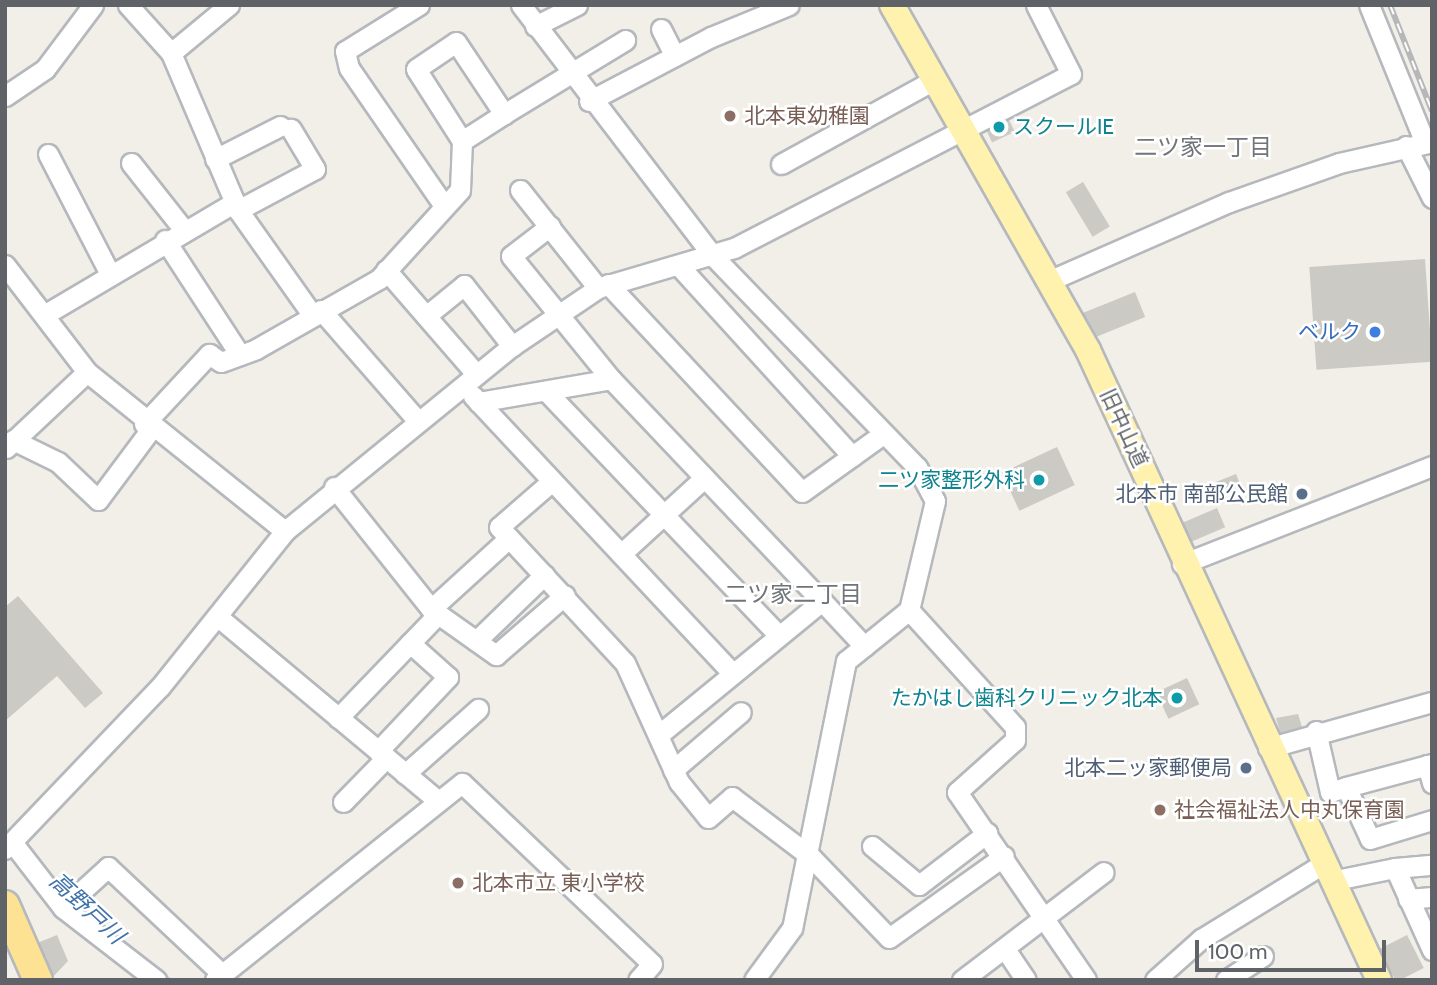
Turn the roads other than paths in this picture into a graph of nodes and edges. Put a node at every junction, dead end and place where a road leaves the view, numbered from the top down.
1 (93, 5) edge
2 (128, 5) edge
3 (229, 5) edge
4 (419, 5) edge
5 (522, 5) edge
6 (577, 5) edge
7 (789, 5) edge
8 (892, 5) edge
9 (1036, 5) edge
10 (1369, 5) edge
11 (535, 26) junction
12 (661, 29) dead end
13 (625, 40) dead end
14 (171, 53) junction
15 (675, 56) junction
16 (568, 74) junction
17 (934, 80) junction
18 (5, 96) edge
19 (589, 101) junction
20 (504, 114) junction
21 (960, 126) junction
22 (462, 141) junction
23 (1421, 144) edge
24 (48, 154) dead end
25 (215, 159) junction
26 (131, 163) dead end
27 (781, 164) dead end
28 (520, 190) dead end
29 (1432, 198) edge
30 (442, 203) junction
31 (236, 206) junction
32 (550, 226) junction
33 (184, 230) junction
34 (165, 240) junction
35 (713, 256) junction
36 (5, 265) edge
37 (680, 267) junction
38 (386, 270) junction
39 (110, 274) junction
40 (1051, 280) junction
41 (603, 286) junction
42 (317, 313) junction
43 (555, 314) junction
44 (44, 315) junction
45 (426, 316) junction
46 (512, 346) junction
47 (240, 355) junction
48 (87, 372) junction
49 (469, 379) junction
50 (611, 379) junction
51 (547, 391) junction
52 (478, 402) junction
53 (417, 420) junction
54 (147, 426) junction
55 (883, 434) junction
56 (11, 437) edge
57 (852, 456) junction
58 (1432, 466) edge
59 (704, 478) junction
60 (552, 481) junction
61 (334, 487) junction
62 (662, 516) junction
63 (285, 531) junction
64 (508, 539) junction
65 (621, 554) junction
66 (1182, 564) junction
67 (544, 575) junction
68 (565, 595) junction
69 (822, 601) junction
70 (909, 610) junction
71 (434, 611) junction
72 (217, 616) junction
73 (778, 635) junction
74 (476, 641) junction
75 (410, 643) junction
76 (864, 646) junction
77 (732, 673) junction
78 (1432, 702) edge
79 (478, 709) dead end
80 (741, 712) dead end
81 (338, 718) junction
82 (1316, 731) junction
83 (658, 735) junction
84 (1268, 748) junction
85 (382, 755) junction
86 (673, 770) junction
87 (1430, 771) edge
88 (405, 774) junction
89 (1346, 787) junction
90 (437, 800) junction
91 (343, 802) dead end
92 (1432, 820) edge
93 (987, 833) junction
94 (9, 845) edge
95 (872, 846) dead end
96 (1004, 856) junction
97 (811, 857) junction
98 (1432, 865) edge
99 (1395, 868) junction
100 (1104, 872) dead end
101 (1327, 873) junction
102 (1432, 897) edge
103 (1408, 899) junction
104 (5, 905) edge
105 (63, 908) junction
106 (1040, 916) junction
107 (5, 944) edge
108 (1431, 948) edge
109 (1005, 949) junction
110 (1263, 956) dead end
111 (218, 977) edge
112 (1162, 977) edge
113 (964, 979) edge
114 (21, 980) edge
115 (38, 980) edge
116 (156, 980) edge
117 (638, 980) edge
118 (754, 980) edge
119 (1026, 980) edge
120 (1086, 980) edge
121 (1226, 980) edge
122 (1379, 980) edge

1 - 18 street
2 - 14 street
3 - 14 street
4 - 30 street
5 - 11 street
6 - 11 street
7 - 15 street
8 - 17 main road, 旧中山道
9 - 21 street
10 - 23 street
11 - 16 street
12 - 15 street
13 - 16 street
14 - 25 street
15 - 19 street
16 - 19 street
16 - 20 street
17 - 21 main road, 旧中山道
17 - 27 street
19 - 35 street
20 - 22 street
20 - 22 street
21 - 35 street
21 - 40 main road, 旧中山道
22 - 30 street
23 - 29 street
23 - 40 street
24 - 39 street
25 - 31 street
25 - 31 street
26 - 33 street
28 - 32 street
30 - 38 street
31 - 33 street
31 - 42 street
32 - 41 street
32 - 43 street
33 - 34 street
34 - 39 street
34 - 47 street
35 - 37 street
35 - 55 street
36 - 44 street
37 - 41 street
37 - 57 street
38 - 42 street
38 - 45 street
39 - 44 street
40 - 66 main road, 旧中山道
41 - 43 street
41 - 57 street
42 - 47 street
42 - 53 street
43 - 46 street
43 - 50 street
44 - 48 street
45 - 46 street
45 - 49 street
46 - 49 street
47 - 54 street
48 - 54 street
48 - 56 street
49 - 52 street
49 - 53 street
50 - 51 street
50 - 59 street
51 - 52 street
51 - 62 street
52 - 60 street
53 - 61 street
54 - 56 street
54 - 63 street
55 - 57 street
55 - 70 street
58 - 66 street
59 - 62 street
59 - 69 street
60 - 64 street
60 - 65 street
61 - 63 street
61 - 71 street
62 - 65 street
62 - 73 street
63 - 72 street
64 - 67 street
64 - 71 street
65 - 77 street
66 - 84 main road, 旧中山道
67 - 68 street
67 - 74 street
68 - 74 street
68 - 83 street
69 - 73 street
69 - 76 street
70 - 76 street
70 - 93 street
71 - 74 street
71 - 75 street
72 - 81 street
72 - 94 street
73 - 77 street
75 - 81 street
75 - 85 street
76 - 97 street
77 - 83 street
78 - 82 street
79 - 88 street
80 - 86 street
81 - 85 street
82 - 84 street
82 - 89 street
83 - 86 street
84 - 101 main road, 旧中山道
85 - 88 street
85 - 91 street
86 - 97 street
87 - 89 street
88 - 90 street
89 - 92 street
90 - 111 street
90 - 117 street
93 - 95 street
93 - 96 street
94 - 105 street
96 - 97 street
96 - 106 street
97 - 118 street
98 - 99 street
99 - 101 street
99 - 103 street
100 - 106 street
101 - 112 street
101 - 122 main road, 旧中山道
102 - 103 street
103 - 108 street
104 - 115 highway
105 - 111 street
105 - 116 street
106 - 109 street
106 - 120 street
107 - 114 highway
109 - 113 street
109 - 119 street
110 - 121 street

